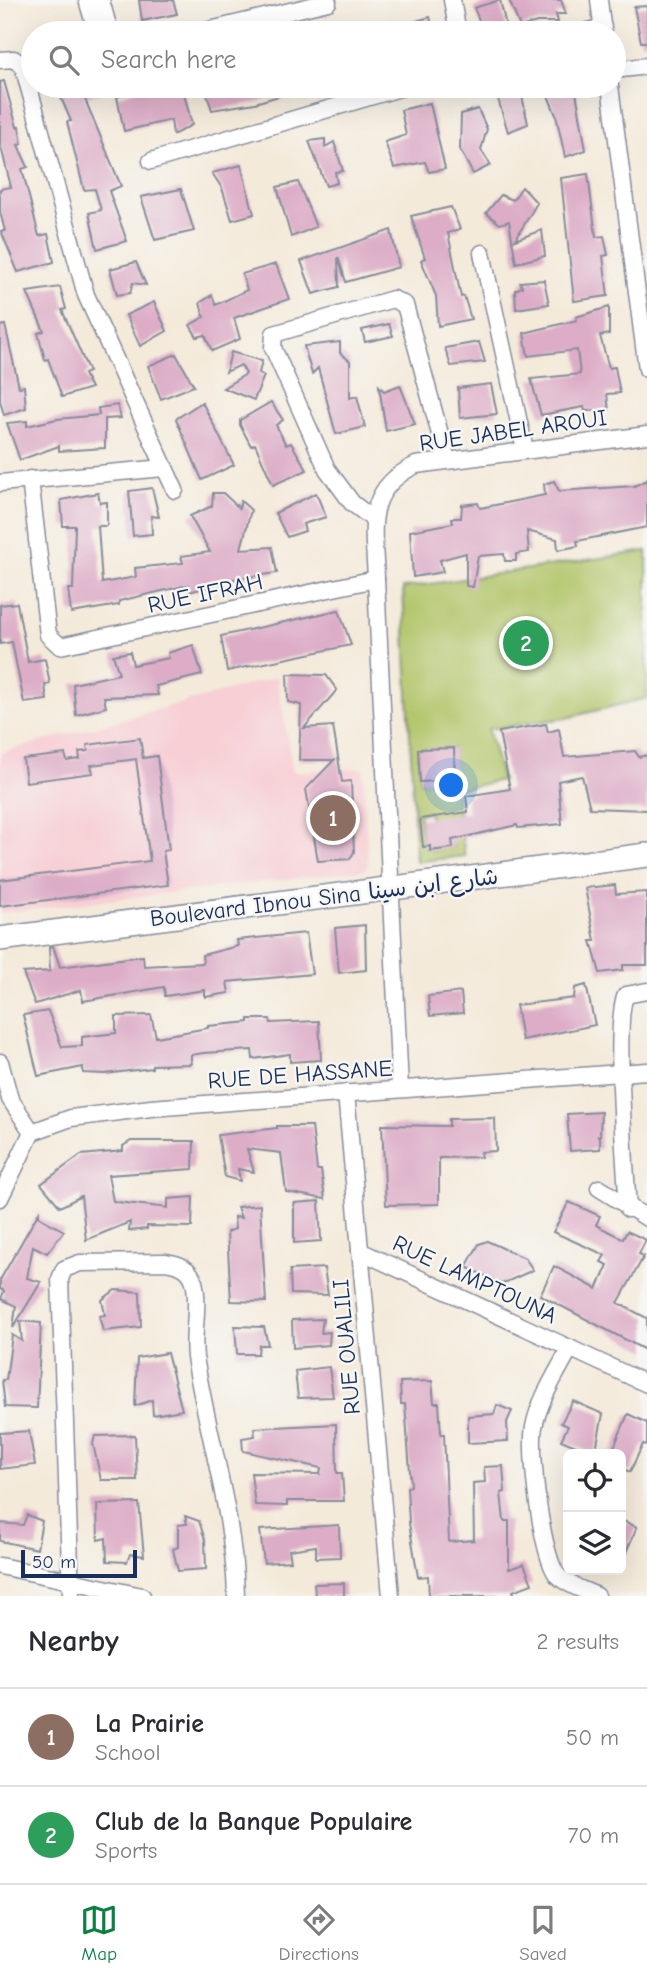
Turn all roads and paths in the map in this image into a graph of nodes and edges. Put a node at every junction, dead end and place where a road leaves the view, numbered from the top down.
1 (452, 0) edge
2 (599, 0) edge
3 (328, 2) dead end
4 (248, 21) edge
5 (456, 21) edge
6 (602, 21) edge
7 (647, 66) edge
8 (626, 69) edge
9 (32, 98) edge
10 (367, 98) edge
11 (612, 98) edge
12 (151, 162) dead end
13 (482, 253) dead end
14 (647, 369) edge
15 (647, 435) edge
16 (525, 450) junction
17 (446, 460) junction
18 (164, 468) junction
19 (30, 479) junction
20 (0, 484) edge
21 (176, 490) dead end
22 (373, 519) junction
23 (376, 579) junction
24 (647, 855) edge
25 (389, 888) junction
26 (0, 939) edge
27 (647, 991) edge
28 (0, 1062) edge
29 (647, 1071) edge
30 (621, 1072) junction
31 (400, 1089) junction
32 (346, 1093) junction
33 (32, 1132) junction
34 (599, 1188) dead end
35 (0, 1198) edge
36 (628, 1209) junction
37 (647, 1218) edge
38 (360, 1251) junction
39 (570, 1348) junction
40 (647, 1384) edge
41 (0, 1566) edge
42 (71, 1589) edge
43 (142, 1596) edge
44 (236, 1596) edge
45 (391, 1596) edge
46 (597, 1596) edge

1 - 5 street
2 - 6 street
3 - 4 street
7 - 8 street
9 - 18 street
10 - 12 street
11 - 14 street
13 - 16 street
15 - 16 street, RUE JABEL AROUI
16 - 17 street, RUE JABEL AROUI
17 - 22 street, RUE JABEL AROUI
17 - 22 street
18 - 19 street
18 - 21 street
19 - 20 street
19 - 23 street, RUE IFRAH
22 - 23 street
23 - 25 street
24 - 25 main road, Boulevard Ibnou Sina شارع ابن سينا
25 - 26 main road, Boulevard Ibnou Sina شارع ابن سينا
25 - 31 street
27 - 30 street
28 - 33 street
29 - 30 street, RUE DE HASSANE
30 - 31 street, RUE DE HASSANE
30 - 36 street
31 - 32 street, RUE DE HASSANE
32 - 33 street, RUE DE HASSANE
32 - 38 street, RUE OUALILI
33 - 35 street
34 - 36 street
36 - 37 street
38 - 39 street, RUE LAMPTOUNA
38 - 45 street, RUE OUALILI
39 - 40 street, RUE LAMPTOUNA
39 - 46 street, RUE LAMPTOUNA
41 - 42 street
42 - 43 street
42 - 44 street

